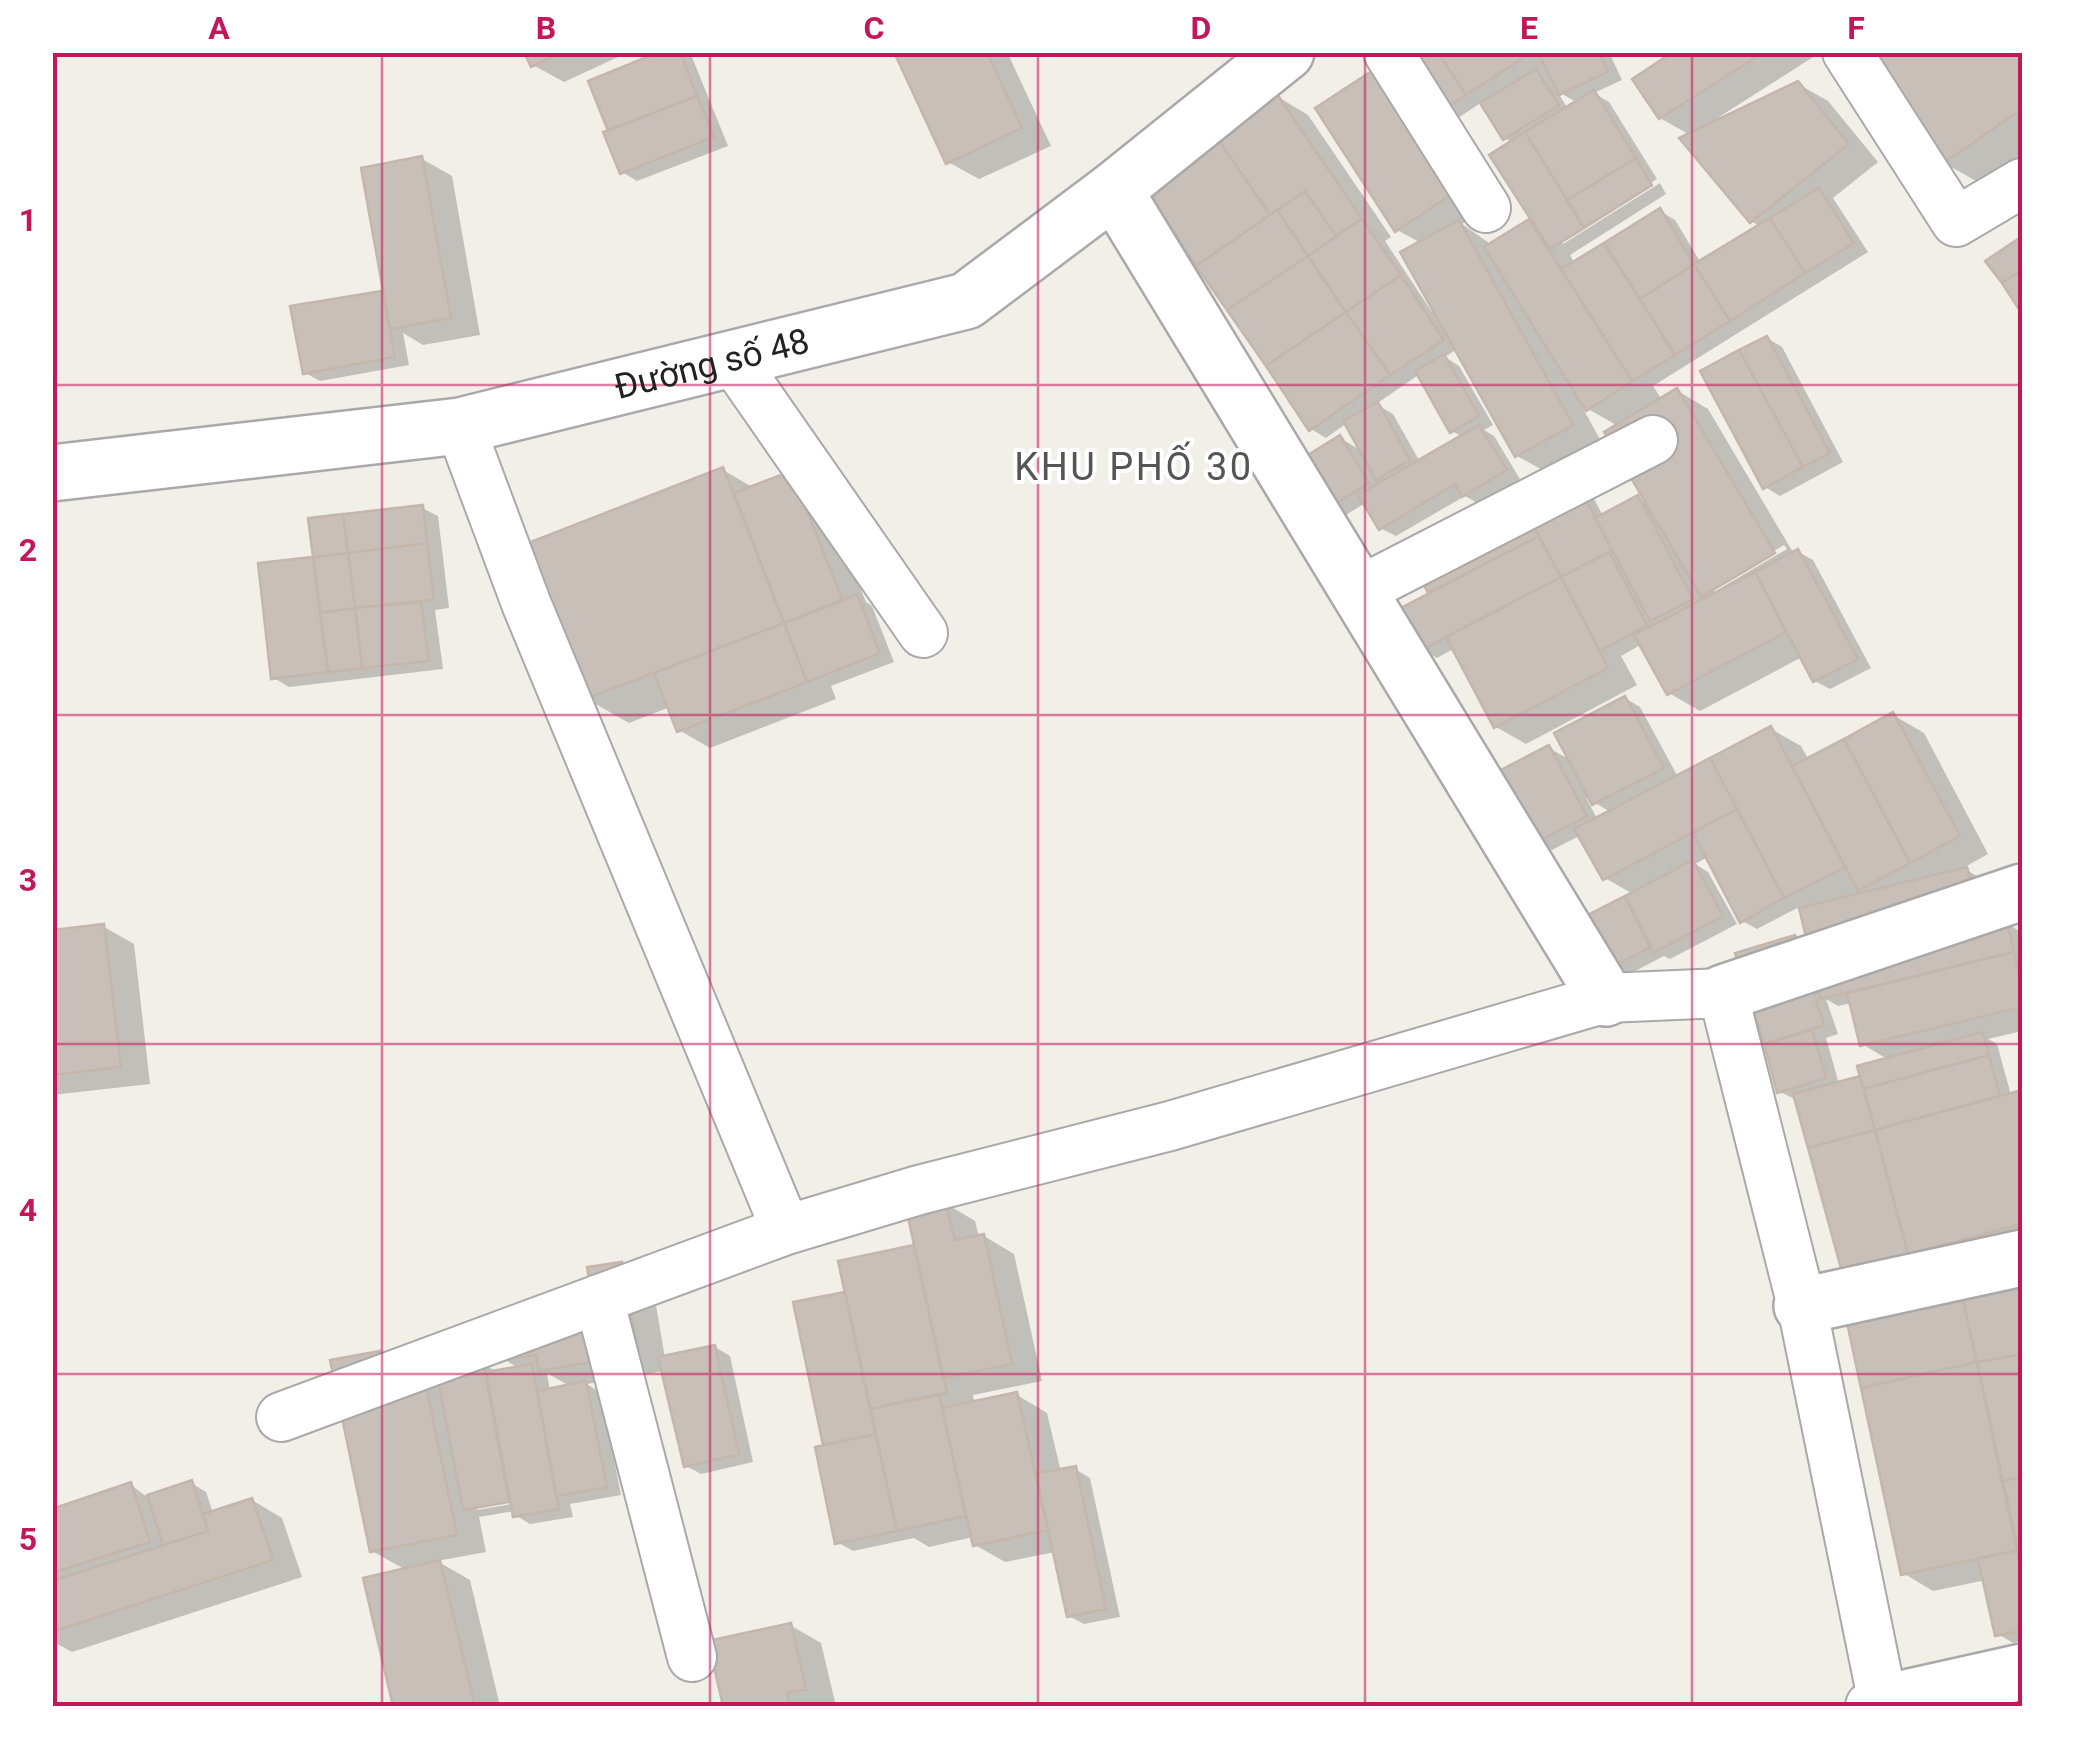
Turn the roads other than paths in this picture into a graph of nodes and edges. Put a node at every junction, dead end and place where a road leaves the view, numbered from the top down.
1 (1388, 52) edge
2 (1847, 52) edge
3 (1258, 61) edge
4 (2022, 182) edge
5 (1114, 190) junction
6 (1486, 208) dead end
7 (733, 360) junction
8 (460, 426) junction
9 (1653, 440) dead end
10 (52, 472) edge
11 (1359, 591) junction
12 (922, 633) dead end
13 (2022, 892) edge
14 (1723, 993) junction
15 (1606, 998) junction
16 (786, 1230) junction
17 (2022, 1258) edge
18 (600, 1298) junction
19 (1802, 1306) junction
20 (281, 1417) dead end
21 (692, 1657) dead end
22 (2022, 1672) edge
23 (1877, 1705) edge

1 - 6 lane
2 - 4 lane
3 - 5 street, Đường số 48
5 - 7 street, Đường số 48
5 - 11 street
7 - 8 street, Đường số 48
7 - 12 lane
8 - 10 street, Đường số 48
8 - 16 lane
9 - 11 lane
11 - 15 street
13 - 14 street
14 - 15 lane
14 - 19 lane
15 - 16 lane
16 - 18 lane
17 - 19 street
18 - 20 lane
18 - 21 lane
19 - 23 lane
22 - 23 street

